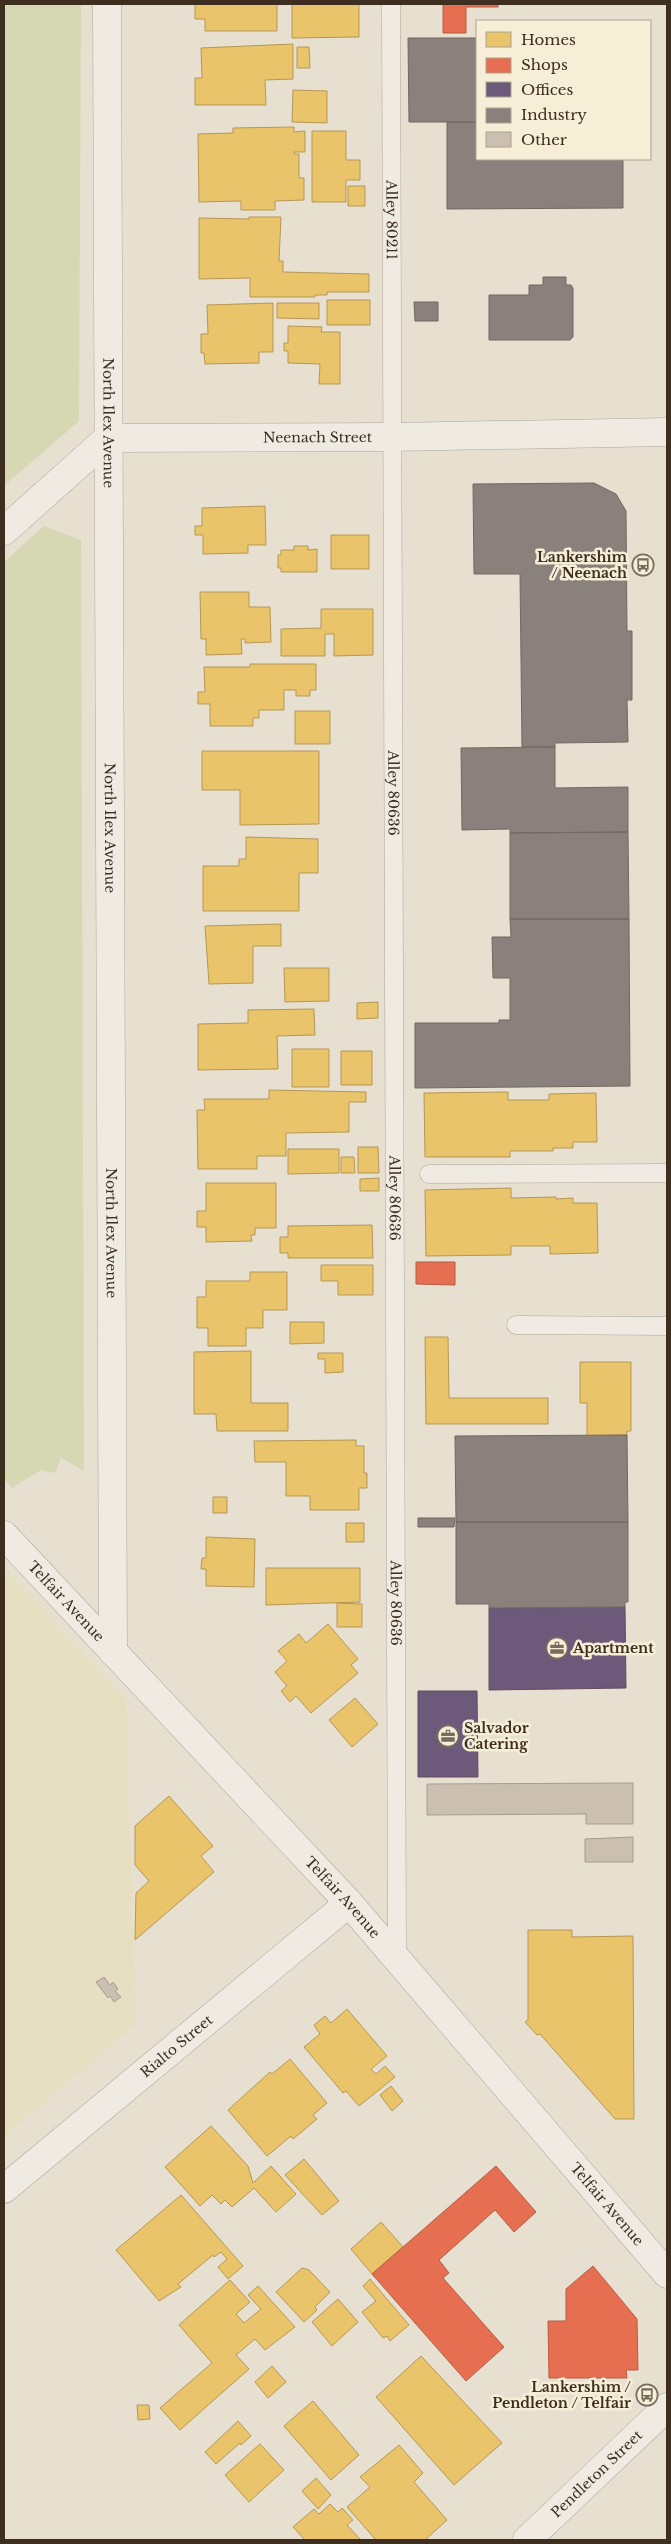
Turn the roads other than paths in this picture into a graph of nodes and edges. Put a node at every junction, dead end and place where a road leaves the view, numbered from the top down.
1 (107, 4) edge
2 (391, 4) edge
3 (667, 432) edge
4 (391, 437) junction
5 (108, 438) junction
6 (4, 531) edge
7 (667, 1172) edge
8 (429, 1174) dead end
9 (516, 1325) dead end
10 (667, 1326) edge
11 (4, 1535) edge
12 (113, 1652) junction
13 (348, 1903) junction
14 (397, 1959) junction
15 (4, 2189) edge
16 (667, 2274) edge
17 (667, 2407) edge
18 (527, 2540) edge

1 - 5 street, North Ilex Avenue
2 - 4 lane, Alley 80211
3 - 4 street, Neenach Street
4 - 5 street, Neenach Street
4 - 14 lane, Alley 80636
5 - 6 street
5 - 12 street, North Ilex Avenue
7 - 8 lane
9 - 10 lane
11 - 12 street, Telfair Avenue
12 - 13 street, Telfair Avenue
13 - 14 street, Telfair Avenue
13 - 15 street, Rialto Street
14 - 16 street, Telfair Avenue
17 - 18 street, Pendleton Street

